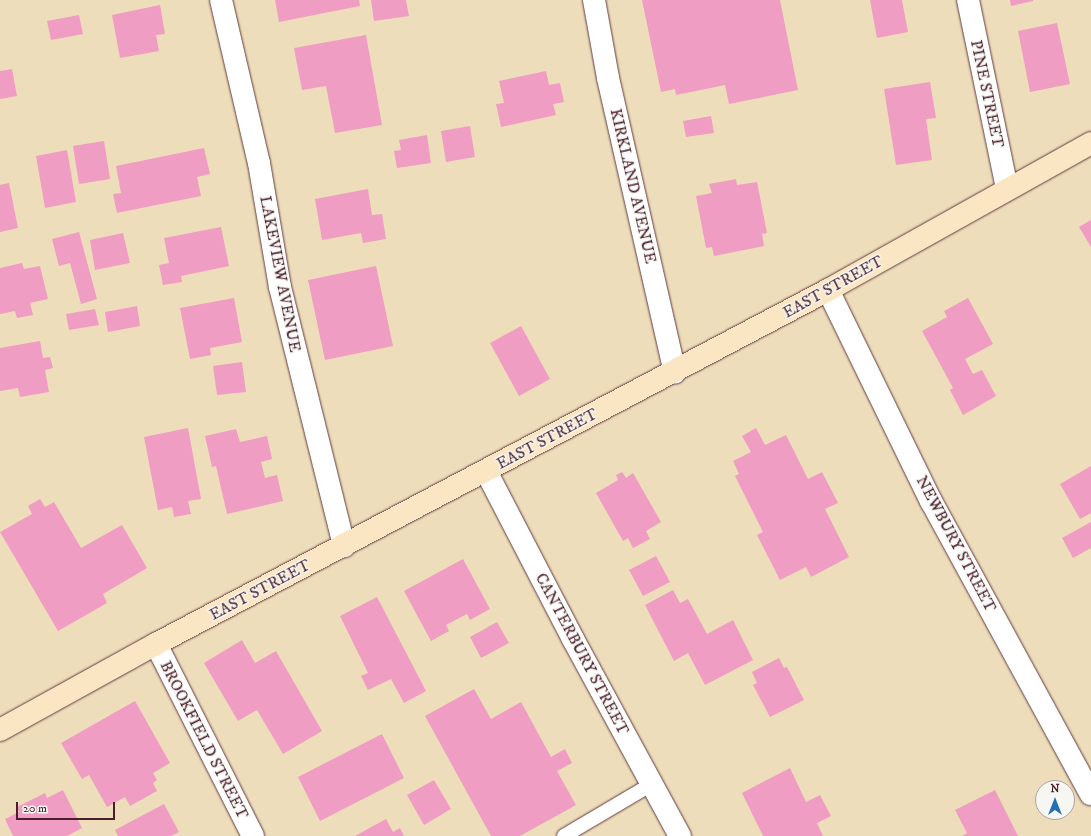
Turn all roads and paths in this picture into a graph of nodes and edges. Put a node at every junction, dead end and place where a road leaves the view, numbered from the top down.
1 (221, 0) edge
2 (594, 0) edge
3 (968, 0) edge
4 (1091, 143) edge
5 (1007, 189) junction
6 (828, 290) junction
7 (675, 372) junction
8 (486, 471) junction
9 (344, 546) junction
10 (156, 644) junction
11 (0, 730) edge
12 (652, 784) junction
13 (1091, 794) edge
14 (253, 836) edge
15 (564, 836) edge
16 (680, 836) edge

1 - 9 street, LAKEVIEW AVENUE
2 - 7 street, KIRKLAND AVENUE
3 - 5 street, PINE STREET
4 - 5 main road, EAST STREET
5 - 6 main road, EAST STREET
6 - 7 main road, EAST STREET
6 - 13 street, NEWBURY STREET
7 - 8 main road, EAST STREET
8 - 9 main road, EAST STREET
8 - 12 street, CANTERBURY STREET
9 - 10 main road, EAST STREET
10 - 11 main road, EAST STREET
10 - 14 street, BROOKFIELD STREET
12 - 15 lane
12 - 16 street, CANTERBURY STREET

